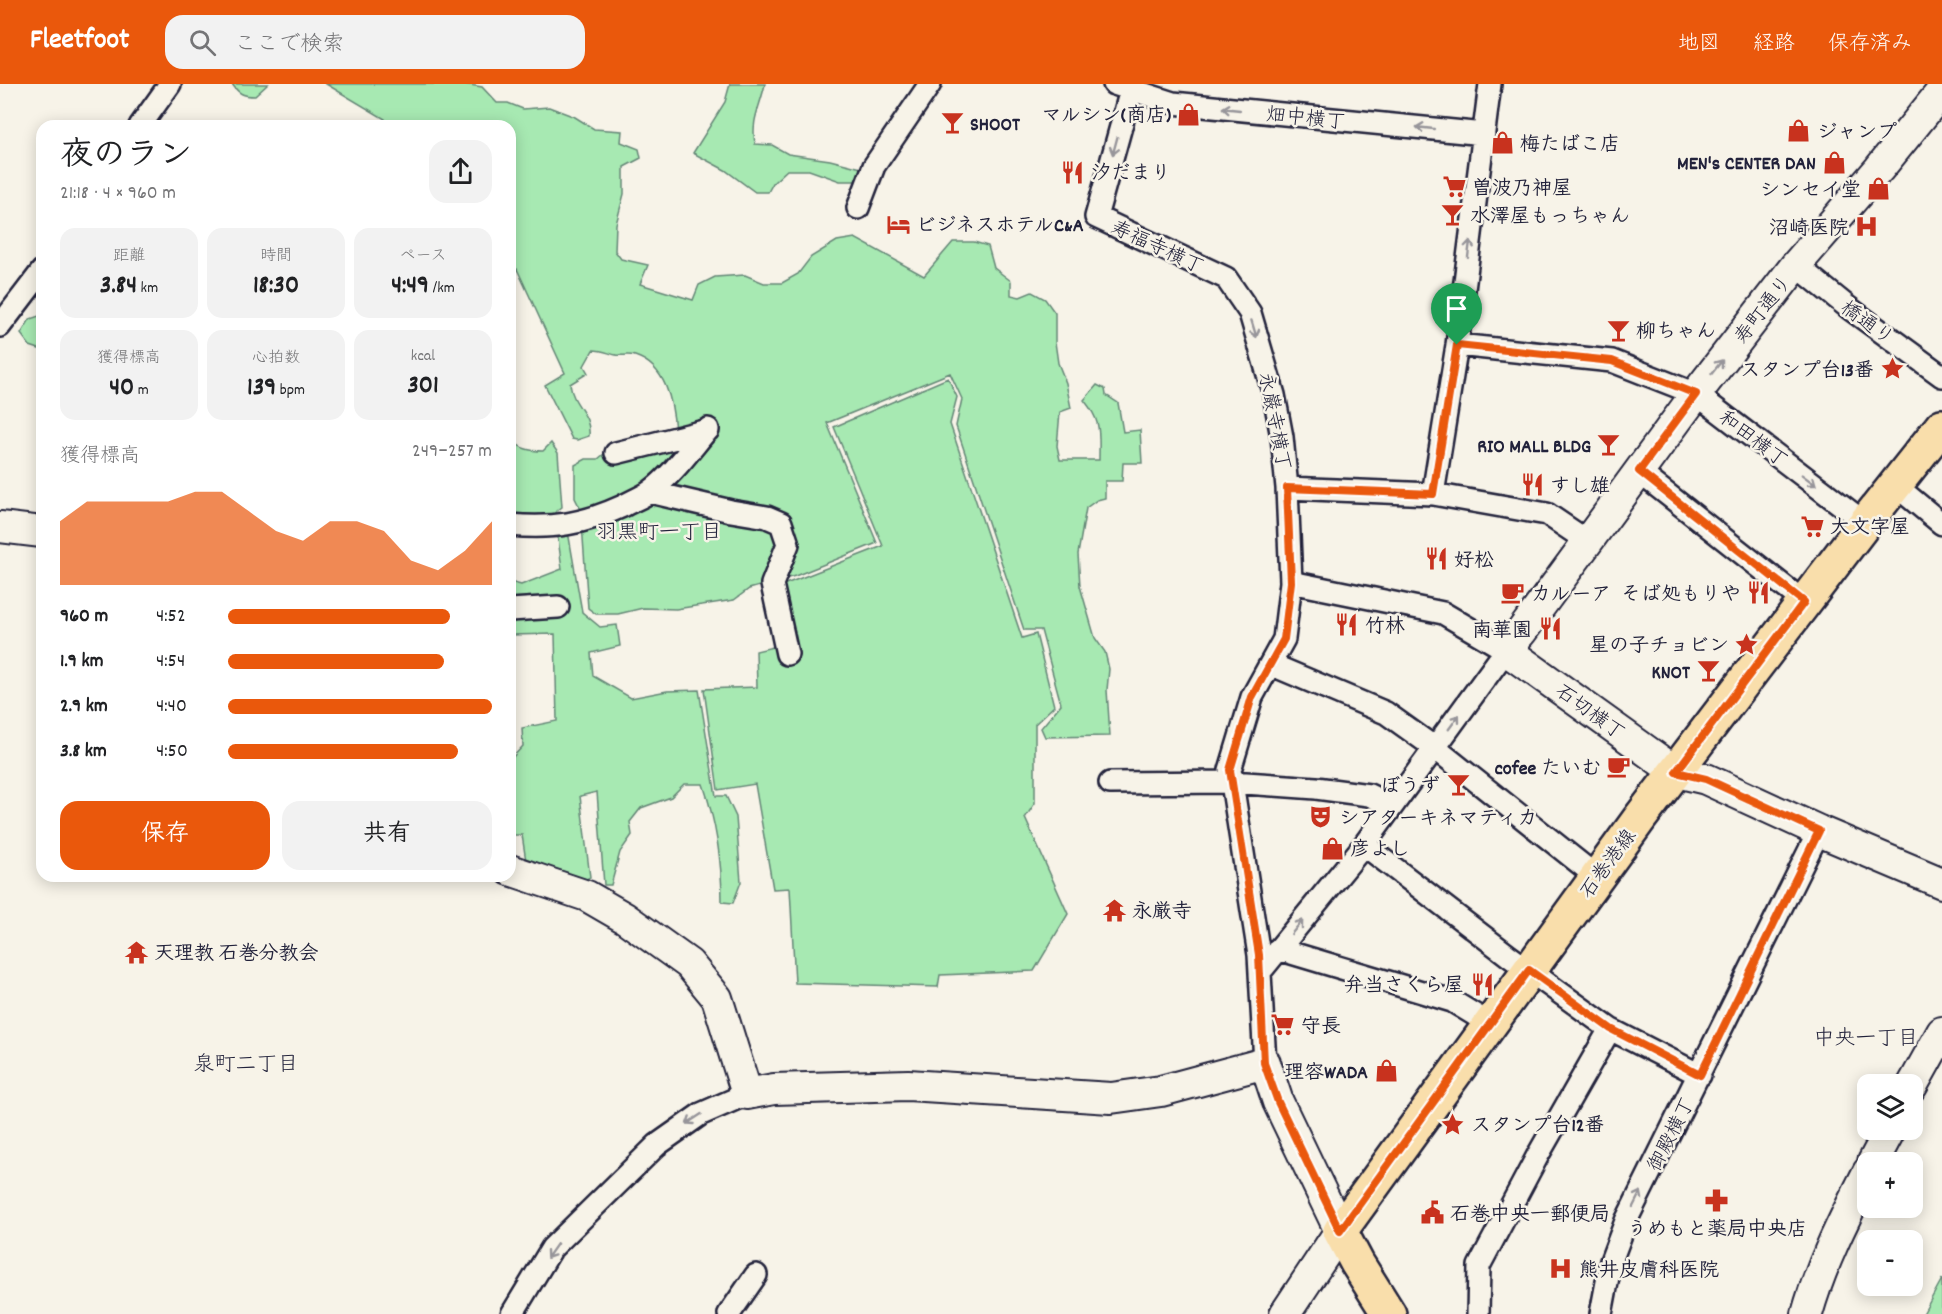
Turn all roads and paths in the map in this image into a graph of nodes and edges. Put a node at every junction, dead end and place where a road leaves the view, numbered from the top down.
1 (170, 84) edge
2 (930, 84) edge
3 (1490, 84) edge
4 (1122, 87) edge
5 (1942, 91) edge
6 (144, 120) edge
7 (1484, 134) junction
8 (858, 208) dead end
9 (1796, 265) junction
10 (1226, 278) joint
11 (36, 279) edge
12 (0, 326) edge
13 (1457, 345) junction
14 (1942, 376) edge
15 (1696, 394) junction
16 (1942, 426) edge
17 (615, 453) dead end
18 (1639, 471) junction
19 (1895, 485) junction
20 (1287, 488) junction
21 (650, 492) junction
22 (1433, 494) junction
23 (1865, 523) junction
24 (1942, 524) edge
25 (516, 525) edge
26 (0, 527) edge
27 (36, 531) edge
28 (1587, 541) junction
29 (1291, 582) junction
30 (1804, 602) junction
31 (558, 607) dead end
32 (516, 610) edge
33 (1506, 650) junction
34 (788, 654) dead end
35 (1270, 664) junction
36 (1435, 748) junction
37 (1676, 772) junction
38 (1232, 782) junction
39 (1110, 783) dead end
40 (1392, 806) junction
41 (1819, 831) junction
42 (1364, 845) junction
43 (516, 872) edge
44 (1597, 877) junction
45 (1942, 883) edge
46 (1278, 949) junction
47 (1529, 970) junction
48 (1260, 972) junction
49 (1490, 1024) junction
50 (1611, 1029) junction
51 (1942, 1032) edge
52 (1264, 1063) junction
53 (1919, 1074) edge
54 (1700, 1075) junction
55 (747, 1094) junction
56 (1857, 1193) edge
57 (1340, 1231) junction
58 (756, 1275) dead end
59 (512, 1314) edge
60 (729, 1314) edge
61 (1285, 1314) edge
62 (1389, 1314) edge
63 (1478, 1314) edge
64 (1601, 1314) edge
65 (1807, 1314) edge

1 - 6 street
2 - 8 street
3 - 7 street
7 -> 4 street, 畑中横丁
4 -> 10 street, 寿福寺横丁
5 - 9 street, 寿町通り
13 -> 7 street
9 - 14 street, 橋通り
15 -> 9 street, 寿町通り
10 -> 20 street, 永巌寺横丁
11 - 12 street
13 - 15 street, 和田横丁
13 - 22 street
15 - 18 street, 寿町通り
15 -> 23 street, 和田横丁
16 - 19 main road, 石巻港線
17 - 21 street
18 - 28 street, 寿町通り
18 - 30 street
19 - 23 main road, 石巻港線
19 - 24 street
20 - 22 street
20 - 29 street, 永巌寺横丁
21 - 25 street
21 - 34 street
22 - 28 street
23 - 30 main road, 石巻港線
26 - 27 street
28 - 33 street, 寿町通り
29 - 33 street
29 - 35 street, 永巌寺横丁
30 - 37 main road, 石巻港線
31 - 32 street
36 -> 33 street
33 - 37 street, 石切横丁
35 - 36 street
35 - 38 street, 永巌寺横丁
36 - 40 street
36 - 44 street
37 - 41 street
37 - 44 main road, 石巻港線
38 - 39 street
38 - 40 street
38 - 48 street, 永巌寺横丁
40 - 42 street
41 - 45 street
41 - 54 street, 御殿横丁
46 -> 42 street
42 - 47 street
43 - 55 street
44 - 47 main road, 石巻港線
46 - 48 street
46 - 49 street
47 - 49 main road, 石巻港線
47 - 50 street
48 - 52 street, 永巌寺横丁
49 - 57 main road, 石巻港線
50 - 54 street
50 - 63 street
51 - 53 street
52 - 55 street
52 - 57 street
64 -> 54 street, 御殿横丁
55 -> 59 street
56 - 65 street
57 - 61 street
57 - 62 main road
58 - 60 street

